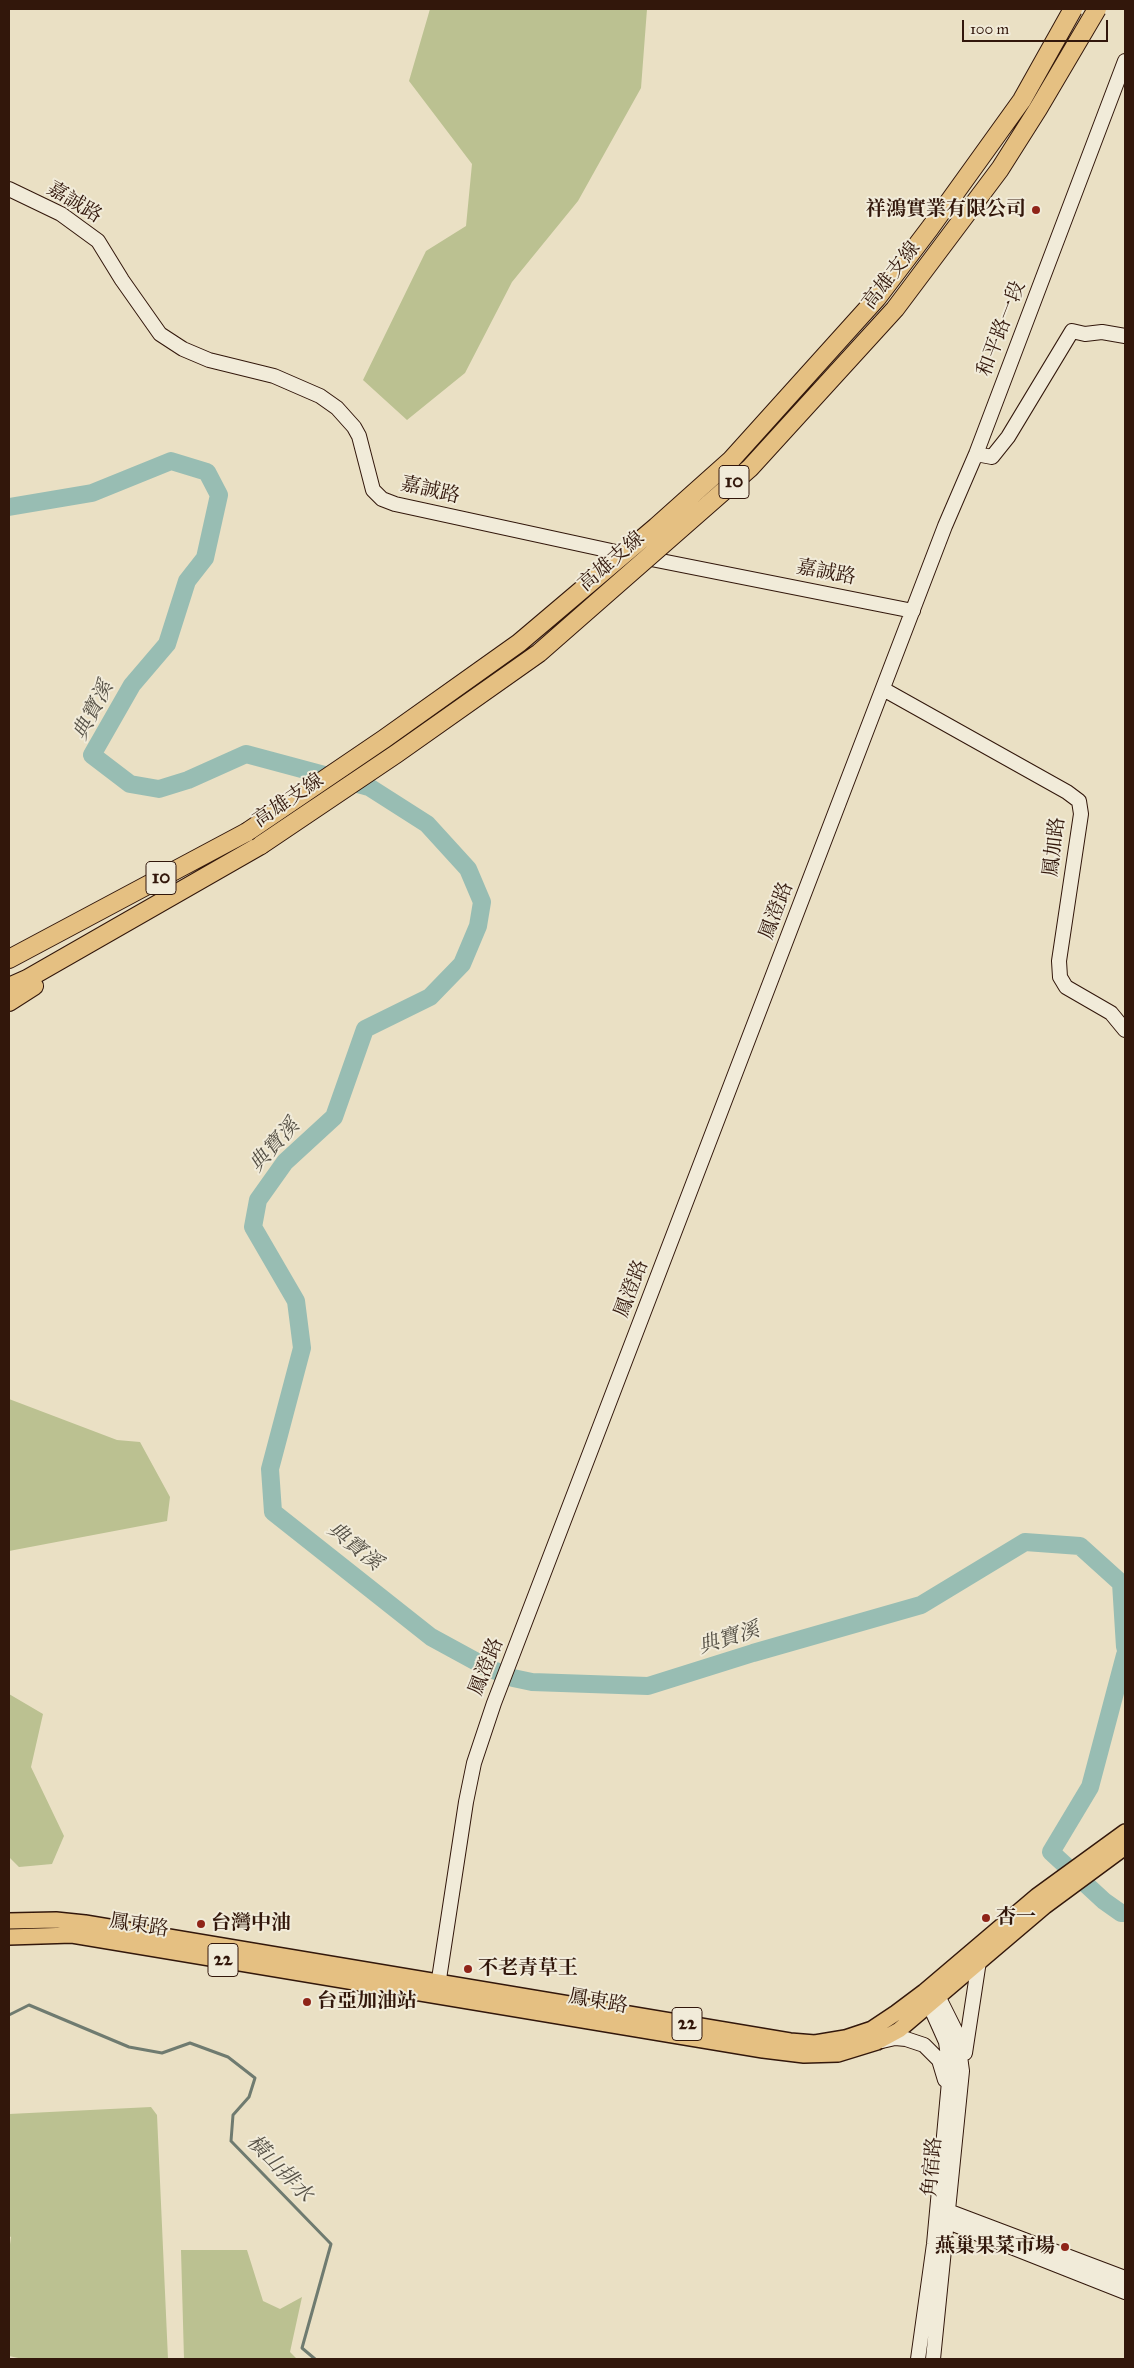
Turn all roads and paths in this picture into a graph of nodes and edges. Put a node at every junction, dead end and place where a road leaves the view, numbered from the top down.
1 (1073, 9) edge
2 (1096, 9) edge
3 (1125, 61) edge
4 (9, 189) edge
5 (1125, 336) edge
6 (976, 454) junction
7 (913, 611) junction
8 (883, 689) junction
9 (180, 893) junction
10 (74, 925) junction
11 (9, 945) edge
12 (9, 959) edge
13 (9, 987) edge
14 (9, 1002) edge
15 (1125, 1030) edge
16 (1125, 1832) edge
17 (1125, 1847) edge
18 (1096, 1861) junction
19 (1041, 1901) junction
20 (9, 1921) edge
21 (9, 1937) edge
22 (157, 1942) junction
23 (979, 1960) junction
24 (438, 1989) junction
25 (932, 1994) junction
26 (877, 2042) junction
27 (962, 2071) junction
28 (948, 2098) junction
29 (943, 2215) junction
30 (1125, 2278) edge
31 (1125, 2292) edge
32 (918, 2359) edge
33 (933, 2359) edge

1 - 10 highway, 高雄支線 / 10, bridge
2 - 9 highway, 高雄支線 / 10, bridge
3 - 6 street, 和平路一段
4 - 7 street, 嘉誠路
5 - 6 street
6 - 7 street, 和平路一段
7 - 8 street, 鳳澄路
8 - 15 street, 鳳加路
8 - 24 street, 鳳澄路
9 - 13 highway, 高雄支線 / 10
9 - 14 highway
10 - 11 highway
10 - 12 highway, 高雄支線 / 10
16 - 18 main road, 22
17 - 18 main road, 22
18 - 19 main road, 22
19 - 23 main road, 鳳東路 / 22
19 - 25 main road, 鳳東路 / 22
20 - 22 main road, 鳳東路 / 22
21 - 22 main road, 鳳東路 / 22
22 - 24 main road, 鳳東路 / 22
23 - 25 main road, 鳳東路 / 22
23 - 27 street
24 - 25 main road, 鳳東路 / 22
24 - 26 main road, 鳳東路 / 22
25 - 26 main road, 鳳東路 / 22
25 - 27 street, 角宿路
25 - 28 street, 角宿路
26 - 28 street
27 - 29 street, 角宿路
28 - 29 street, 角宿路
29 - 30 street
29 - 31 street
29 - 32 street, 角宿路
29 - 33 street, 角宿路

